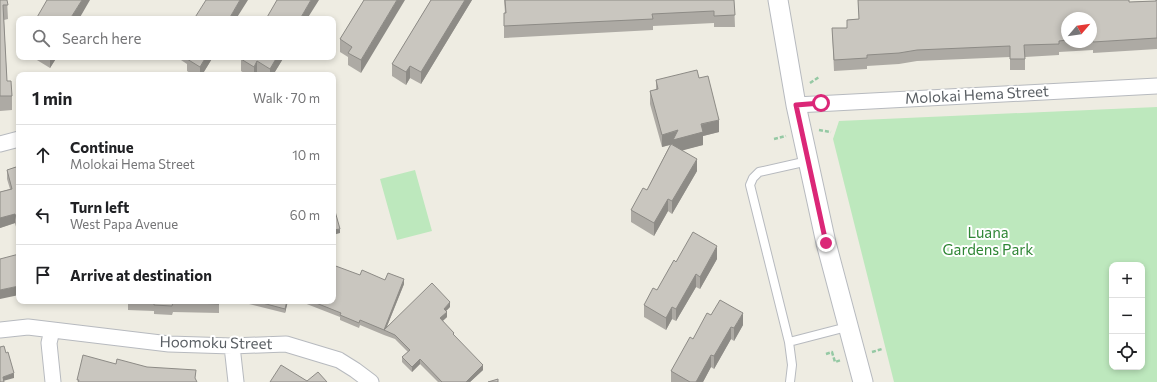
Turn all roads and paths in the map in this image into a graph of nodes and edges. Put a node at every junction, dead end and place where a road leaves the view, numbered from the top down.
1 (778, 0) edge
2 (819, 77) dead end
3 (810, 83) dead end
4 (1157, 86) edge
5 (796, 105) junction
6 (818, 130) dead end
7 (831, 132) dead end
8 (787, 136) dead end
9 (774, 139) dead end
10 (16, 140) edge
11 (0, 144) edge
12 (808, 161) junction
13 (847, 327) junction
14 (0, 330) edge
15 (52, 330) junction
16 (789, 342) junction
17 (232, 346) junction
18 (882, 349) dead end
19 (869, 352) dead end
20 (826, 354) dead end
21 (841, 360) dead end
22 (53, 382) edge
23 (236, 382) edge
24 (371, 382) edge
25 (790, 382) edge
26 (863, 382) edge

1 - 5 street
2 - 3 path
4 - 5 street, Molokai Hema Street
5 - 12 street
6 - 7 path
8 - 9 path
10 - 11 street
12 - 13 street
12 - 16 lane
13 - 16 lane
13 - 26 street
14 - 15 street, Hoomoku Street
15 - 17 street, Hoomoku Street
15 - 22 street
16 - 25 lane
17 - 23 street
17 - 24 street, Hoomoku Street
18 - 19 path
20 - 21 path

